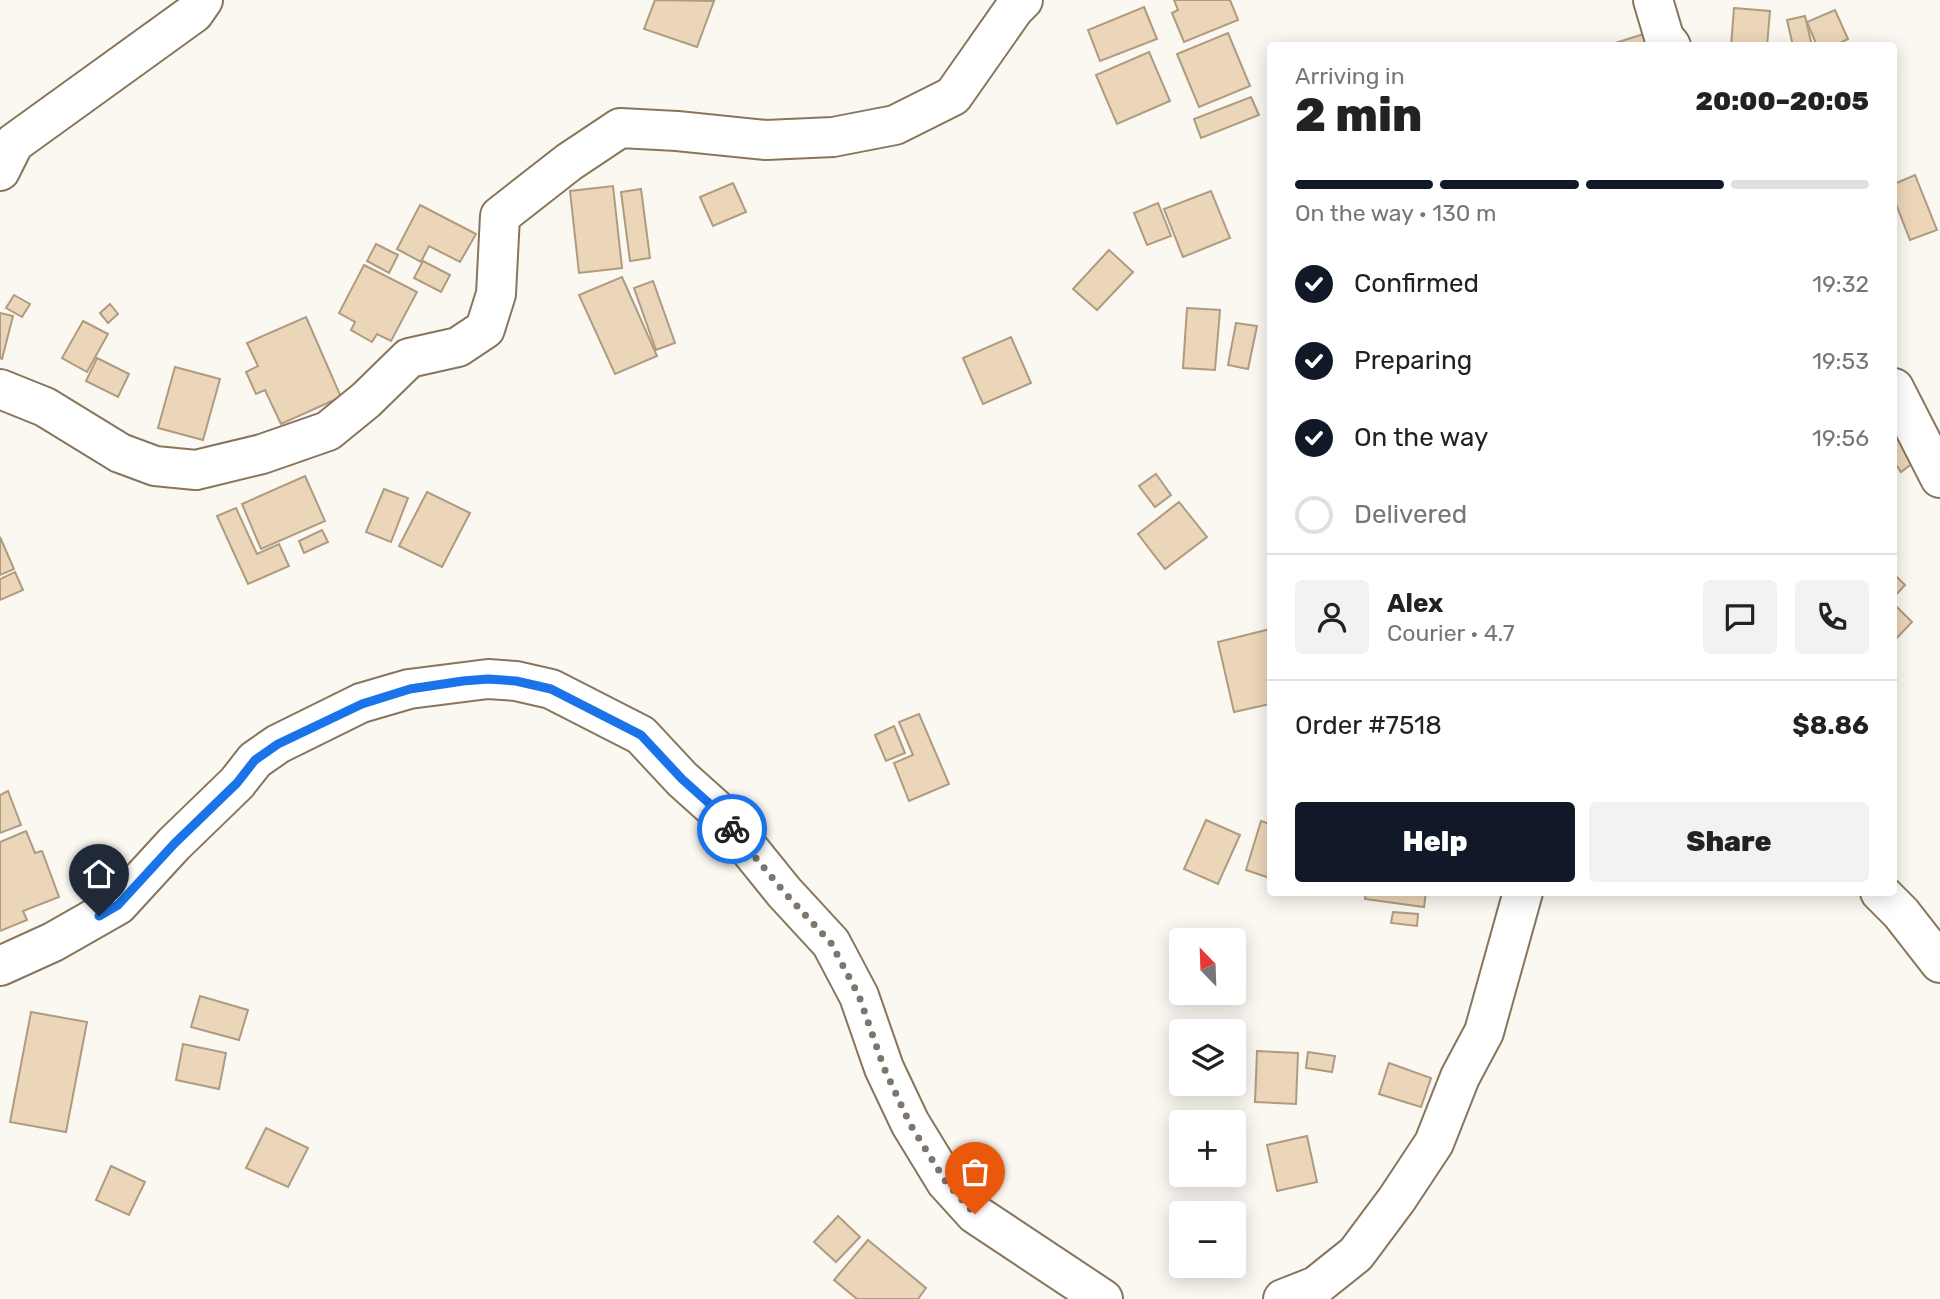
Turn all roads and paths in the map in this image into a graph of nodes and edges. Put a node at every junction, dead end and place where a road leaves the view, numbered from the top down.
1 (204, 0) edge
2 (1023, 0) edge
3 (1653, 0) edge
4 (1668, 42) edge
5 (0, 171) edge
6 (0, 389) edge
7 (1897, 394) edge
8 (1940, 478) edge
9 (1523, 896) edge
10 (1884, 896) edge
11 (1940, 963) edge
12 (0, 966) edge
13 (1103, 1299) edge
14 (1283, 1299) edge

1 - 5 street
2 - 6 street
3 - 4 street
7 - 8 street
9 - 14 street
10 - 11 street
12 - 13 street

